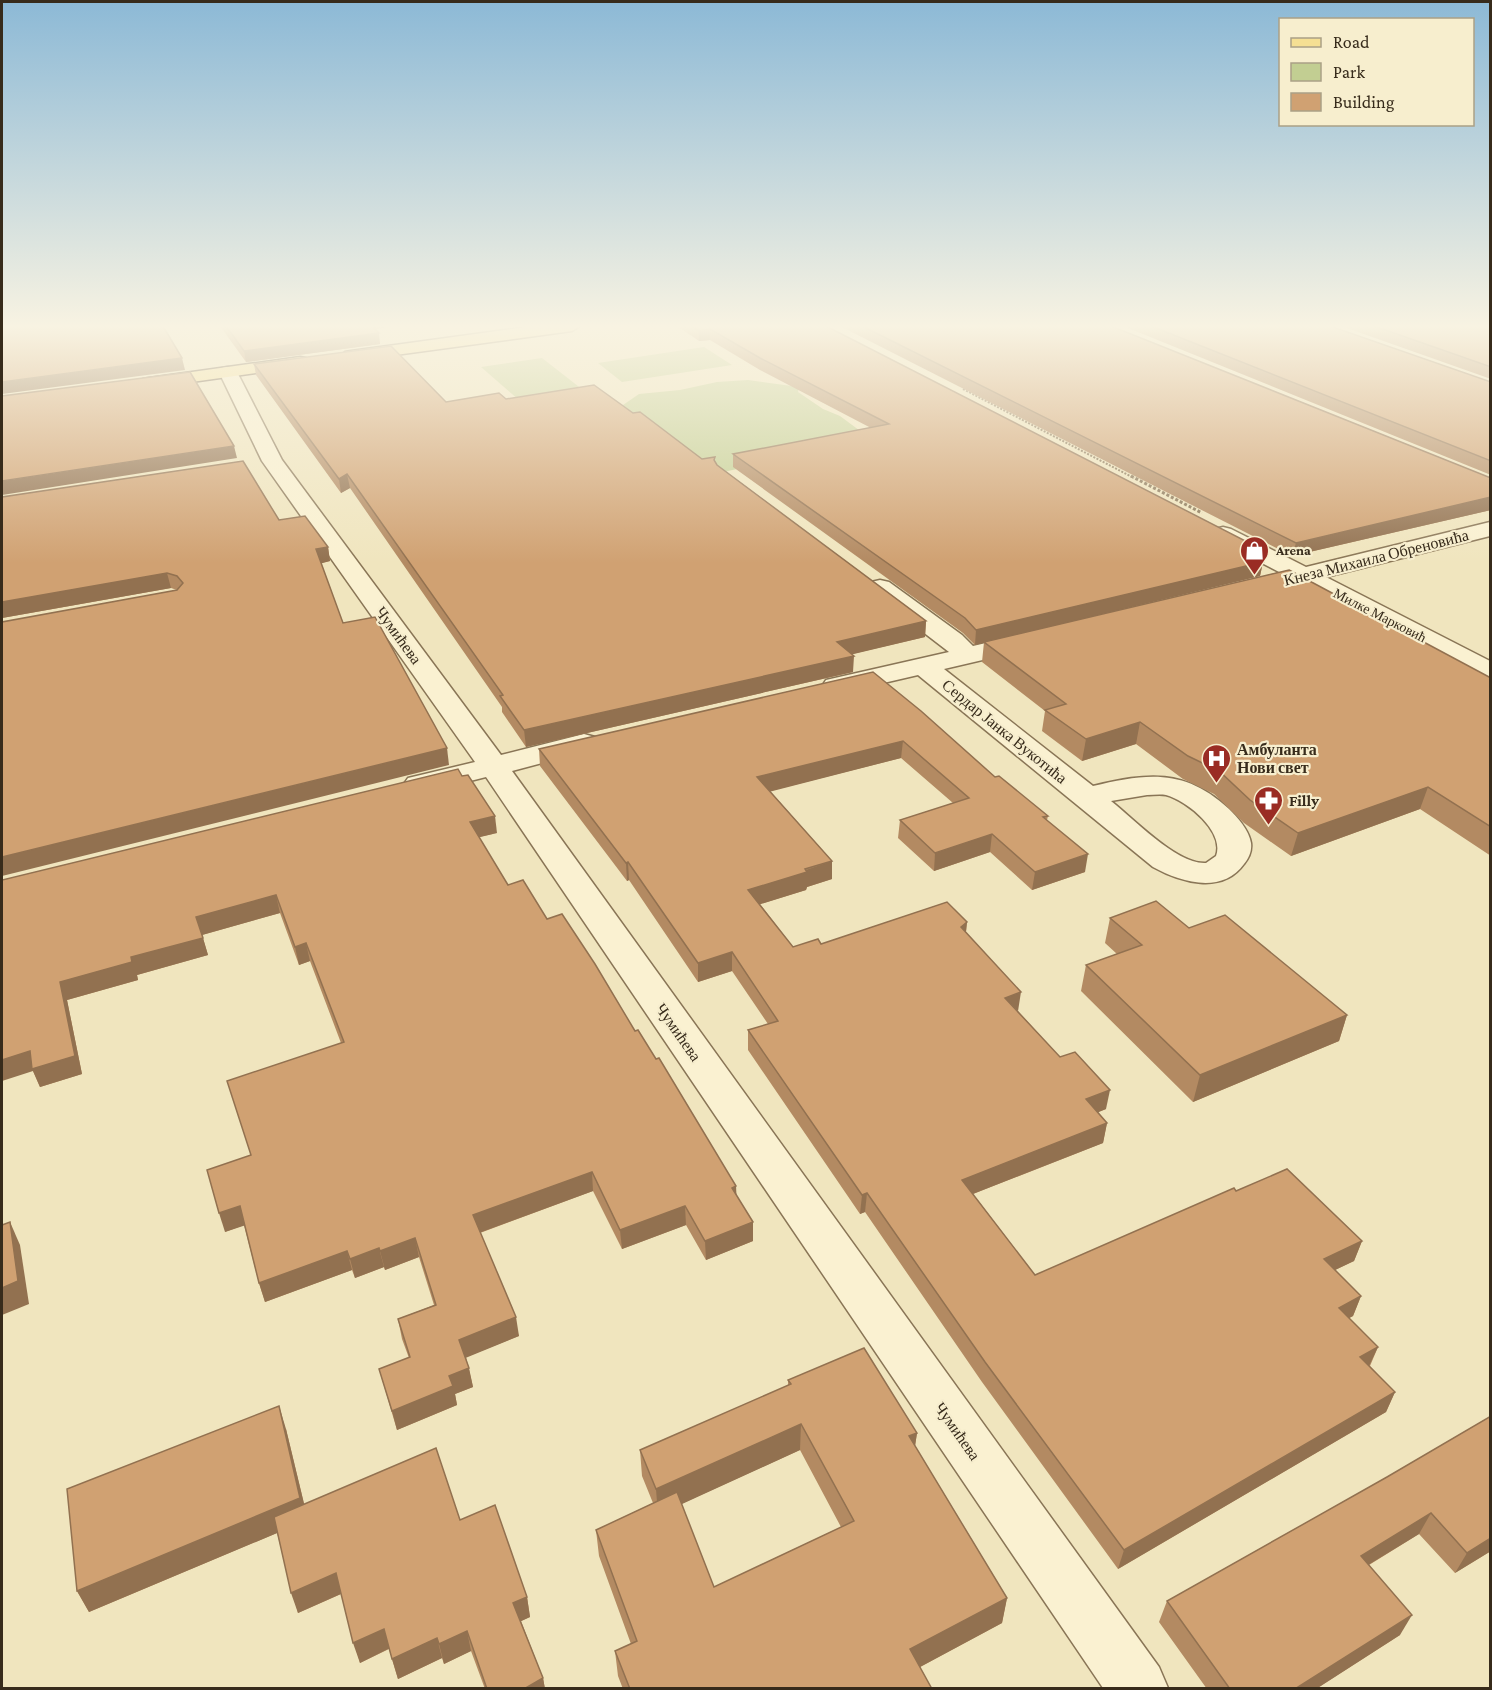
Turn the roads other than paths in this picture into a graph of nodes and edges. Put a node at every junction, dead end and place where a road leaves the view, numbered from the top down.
1 (240, 405) edge
2 (1208, 521) edge
3 (1491, 529) edge
4 (858, 571) edge
5 (1302, 575) junction
6 (1228, 594) edge
7 (1054, 635) edge
8 (969, 656) junction
9 (924, 666) junction
10 (1491, 671) edge
11 (806, 692) edge
12 (611, 736) edge
13 (494, 767) junction
14 (388, 793) edge
15 (1087, 797) dead end
16 (1138, 1689) edge

1 - 13 street, Чумићева
2 - 5 street, Милке Марковић
3 - 5 street, Кнеза Михаила Обреновића
4 - 8 street
5 - 6 street, Кнеза Михаила Обреновића
5 - 10 street, Милке Марковић
7 - 8 street
8 - 9 street
9 - 11 street
9 - 15 street, Сердар Јанка Вукотића
12 - 13 street
13 - 14 street
13 - 16 street, Чумићева

